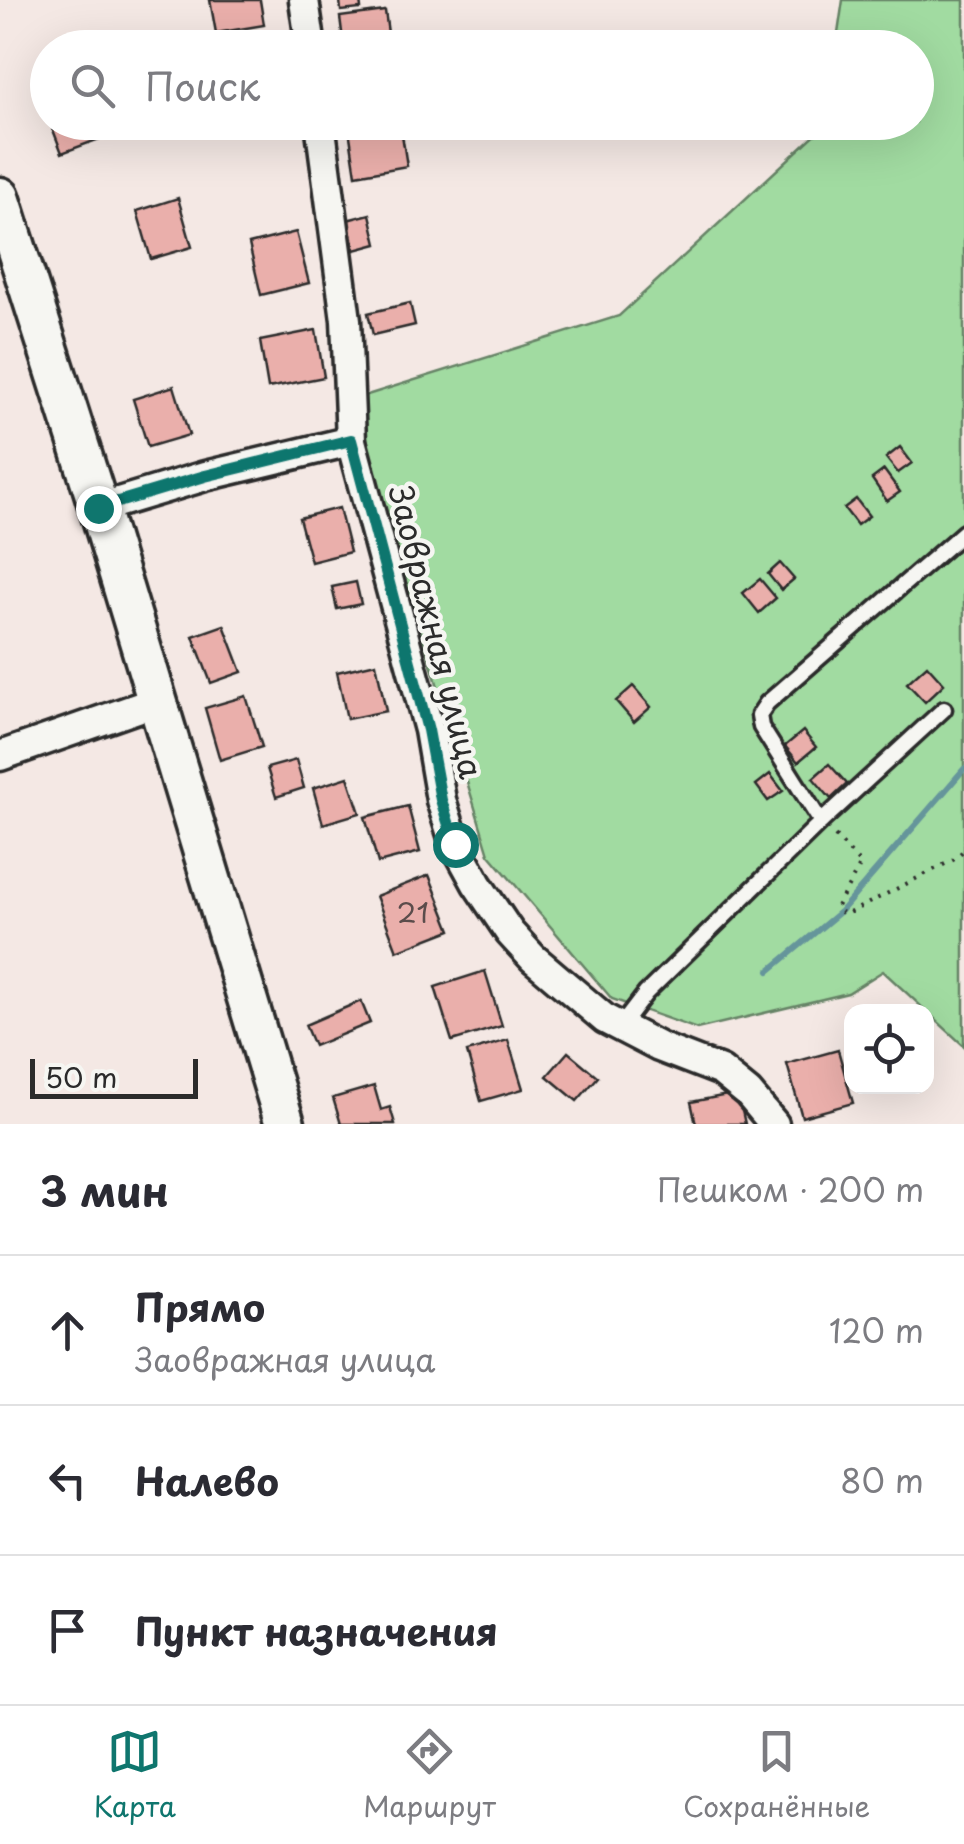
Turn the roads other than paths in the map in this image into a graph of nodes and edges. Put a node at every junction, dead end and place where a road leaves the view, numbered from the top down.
1 (304, 0) edge
2 (308, 30) edge
3 (322, 140) edge
4 (0, 197) edge
5 (8, 252) edge
6 (351, 440) junction
7 (98, 508) junction
8 (964, 532) edge
9 (157, 701) junction
10 (944, 709) dead end
11 (0, 756) edge
12 (822, 822) junction
13 (620, 1027) junction
14 (286, 1124) edge
15 (774, 1124) edge

1 - 2 street
3 - 6 street, Заовражная улица
4 - 5 street
5 - 7 street
6 - 7 street
6 - 13 street, Заовражная улица
7 - 9 street
8 - 12 lane
9 - 11 street
9 - 14 street
10 - 12 lane
12 - 13 lane
13 - 15 street, Заовражная улица

